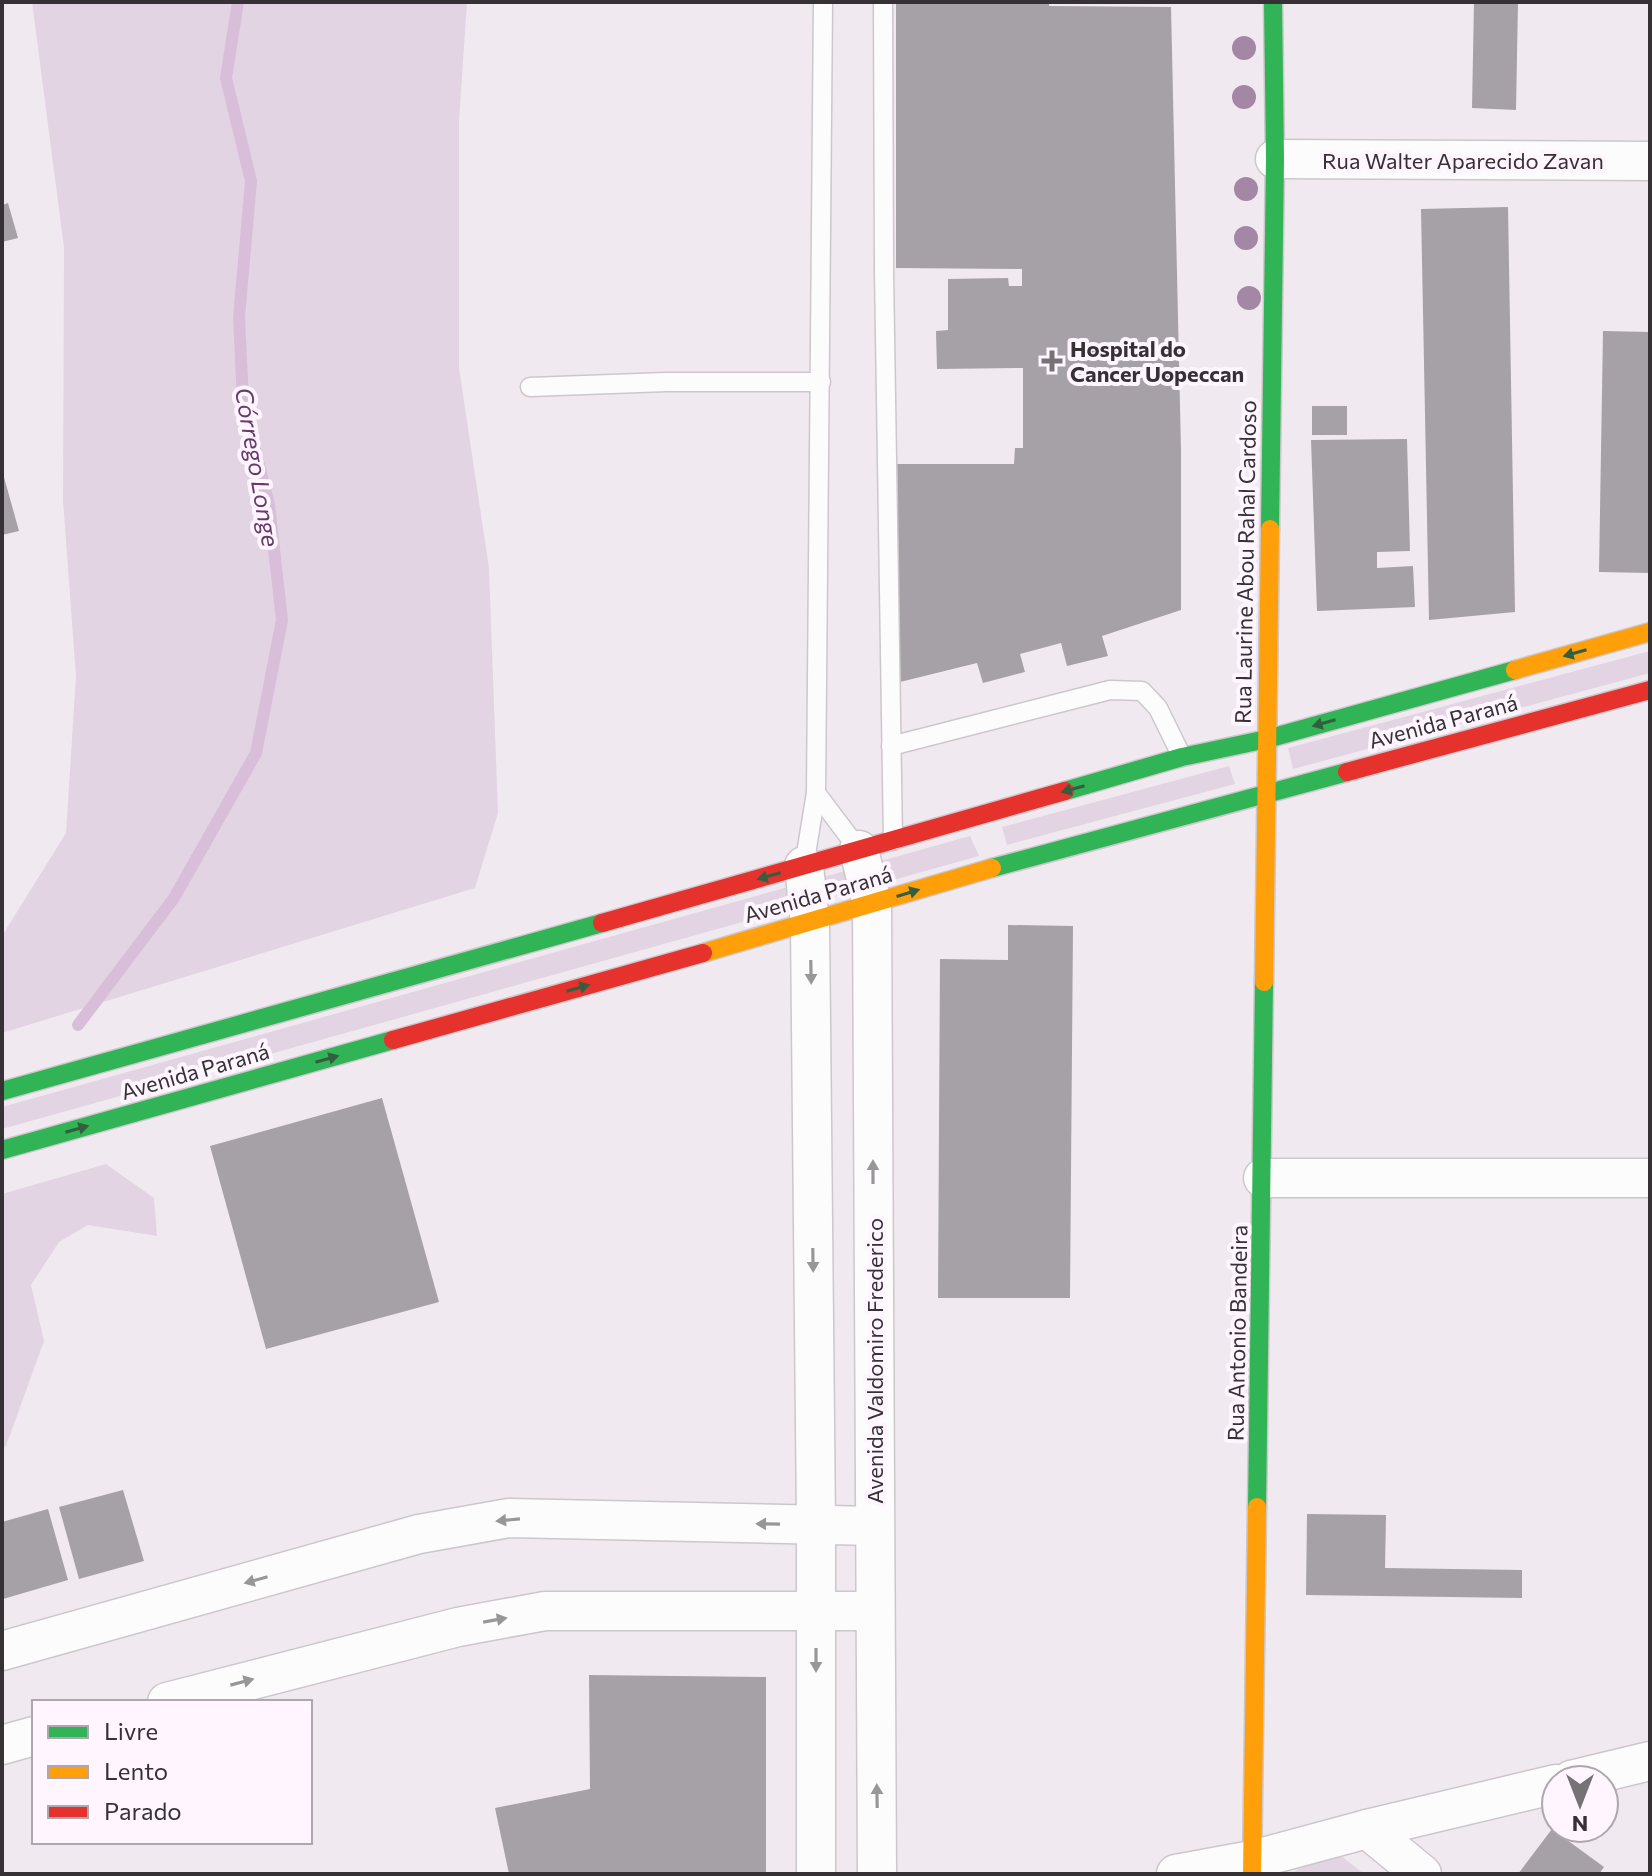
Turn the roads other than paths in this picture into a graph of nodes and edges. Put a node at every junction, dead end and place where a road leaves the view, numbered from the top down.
1 (823, 2) edge
2 (883, 2) edge
3 (1273, 2) edge
4 (1275, 159) junction
5 (1650, 161) edge
6 (821, 382) junction
7 (530, 387) dead end
8 (1650, 632) edge
9 (1650, 690) edge
10 (1267, 739) junction
11 (891, 746) junction
12 (1182, 757) junction
13 (816, 793) junction
14 (1267, 793) junction
15 (876, 846) junction
16 (804, 866) junction
17 (872, 904) junction
18 (810, 923) junction
19 (2, 1091) edge
20 (2, 1150) edge
21 (1263, 1178) junction
22 (1650, 1178) edge
23 (816, 1524) junction
24 (874, 1526) junction
25 (816, 1609) junction
26 (875, 1611) junction
27 (2, 1651) edge
28 (175, 1700) edge
29 (32, 1737) edge
30 (2, 1745) edge
31 (1650, 1761) edge
32 (1620, 1768) edge
33 (1540, 1788) edge
34 (1367, 1829) junction
35 (1252, 1867) edge
36 (816, 1874) edge
37 (877, 1874) edge
38 (1176, 1874) edge
39 (1422, 1874) edge

1 - 6 lane
2 - 11 lane
3 - 4 main road, Rua Laurine Abou Rahal Cardoso
4 - 5 street, Rua Walter Aparecido Zavan
4 - 10 main road, Rua Laurine Abou Rahal Cardoso
6 - 7 lane
6 - 13 lane
8 -> 10 main road, Avenida Paraná
9 - 14 main road, Avenida Paraná
10 - 12 main road, Avenida Paraná
10 - 14 main road, Rua Laurine Abou Rahal Cardoso
11 - 12 lane
11 - 15 lane
12 -> 15 main road, Avenida Paraná
13 - 15 lane
13 - 16 lane
17 -> 14 main road, Avenida Paraná
14 - 21 main road, Rua Antonio Bandeira
15 - 16 main road, Avenida Paraná
15 - 17 street, Avenida Valdomiro Frederico
16 - 18 street
16 -> 19 main road, Avenida Paraná
17 - 18 main road, Avenida Paraná
24 -> 17 street, Avenida Valdomiro Frederico
20 -> 18 main road, Avenida Paraná
18 -> 23 street
21 - 22 street
21 - 35 main road, Rua Antonio Bandeira
23 - 24 street
23 - 25 street
23 -> 27 street
24 - 26 street, Avenida Valdomiro Frederico
25 - 26 street
28 -> 25 street
25 -> 36 street
37 -> 26 street, Avenida Valdomiro Frederico
29 - 30 street
31 - 32 street
33 - 34 street
34 - 35 street
34 - 39 street
35 - 38 street

